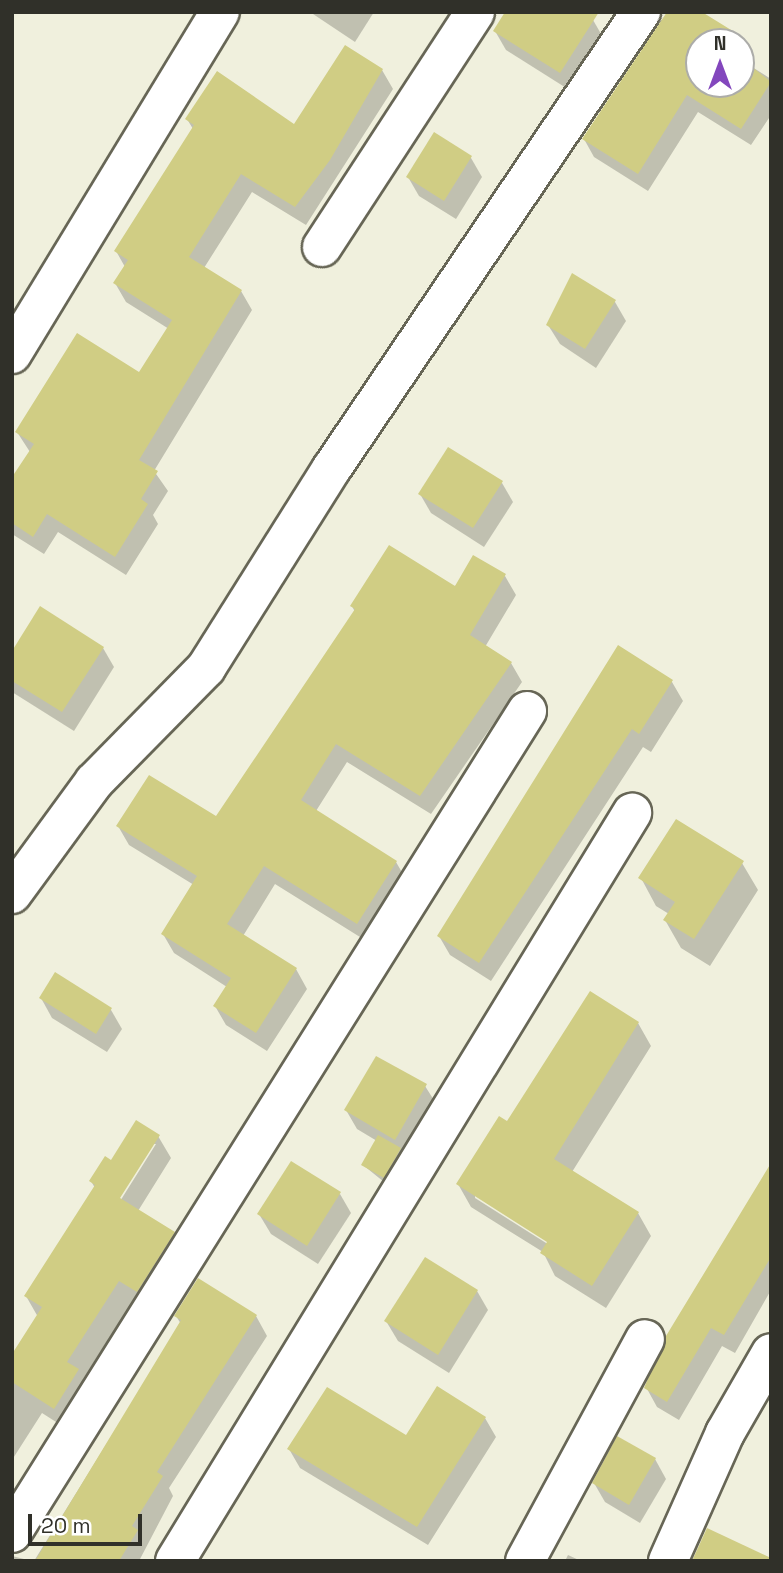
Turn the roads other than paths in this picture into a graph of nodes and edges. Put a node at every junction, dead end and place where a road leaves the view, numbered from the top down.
1 (220, 12) edge
2 (475, 12) edge
3 (641, 12) edge
4 (322, 247) dead end
5 (12, 354) edge
6 (527, 711) dead end
7 (632, 813) dead end
8 (12, 894) edge
9 (645, 1339) dead end
10 (771, 1353) edge
11 (12, 1533) edge
12 (175, 1561) edge
13 (525, 1561) edge
14 (668, 1561) edge

1 - 5 street
2 - 4 street
3 - 8 street
6 - 11 street
7 - 12 street
9 - 13 street
10 - 14 street

